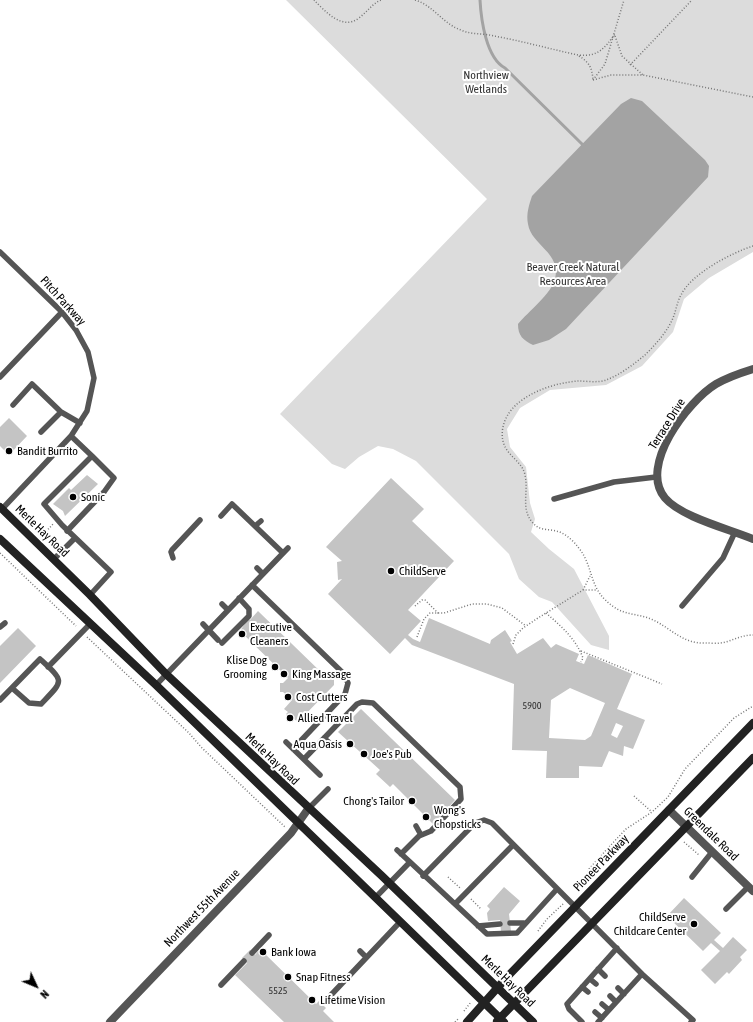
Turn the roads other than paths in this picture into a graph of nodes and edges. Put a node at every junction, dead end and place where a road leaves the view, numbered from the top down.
1 (0, 252) edge
2 (62, 312) junction
3 (753, 369) edge
4 (0, 377) edge
5 (13, 404) dead end
6 (61, 412) junction
7 (80, 423) junction
8 (42, 432) dead end
9 (72, 436) junction
10 (92, 456) junction
11 (656, 477) junction
12 (554, 499) dead end
13 (243, 504) dead end
14 (1, 509) edge
15 (237, 509) junction
16 (221, 516) dead end
17 (200, 520) dead end
18 (261, 521) dead end
19 (255, 526) junction
20 (67, 531) junction
21 (735, 532) junction
22 (75, 538) junction
23 (0, 539) edge
24 (753, 539) edge
25 (288, 548) dead end
26 (283, 553) junction
27 (174, 558) dead end
28 (54, 559) junction
29 (257, 568) dead end
30 (263, 574) junction
31 (252, 585) junction
32 (90, 595) junction
33 (239, 598) junction
34 (222, 604) dead end
35 (682, 606) dead end
36 (228, 610) junction
37 (5, 622) dead end
38 (90, 624) junction
39 (203, 624) dead end
40 (0, 627) edge
41 (209, 631) junction
42 (48, 667) junction
43 (166, 674) junction
44 (156, 685) junction
45 (12, 688) junction
46 (0, 700) edge
47 (753, 723) edge
48 (324, 738) junction
49 (286, 742) dead end
50 (332, 745) dead end
51 (293, 749) junction
52 (753, 758) edge
53 (304, 759) junction
54 (320, 775) dead end
55 (328, 789) dead end
56 (308, 809) junction
57 (669, 810) junction
58 (299, 823) junction
59 (416, 826) dead end
60 (686, 826) junction
61 (421, 835) junction
62 (513, 845) junction
63 (397, 850) dead end
64 (712, 852) junction
65 (401, 854) junction
66 (410, 862) junction
67 (423, 876) junction
68 (692, 877) dead end
69 (389, 883) junction
70 (751, 889) edge
71 (557, 890) junction
72 (375, 898) junction
73 (455, 904) junction
74 (576, 907) junction
75 (726, 909) dead end
76 (400, 922) junction
77 (592, 923) junction
78 (500, 924) dead end
79 (510, 924) dead end
80 (524, 924) junction
81 (478, 926) junction
82 (269, 935) dead end
83 (618, 948) junction
84 (252, 952) dead end
85 (360, 952) dead end
86 (366, 958) junction
87 (244, 961) dead end
88 (598, 969) junction
89 (642, 974) junction
90 (605, 976) dead end
91 (590, 979) junction
92 (596, 984) dead end
93 (221, 985) dead end
94 (582, 987) junction
95 (498, 988) junction
96 (618, 988) dead end
97 (588, 992) dead end
98 (576, 994) junction
99 (624, 994) junction
100 (331, 995) dead end
101 (610, 996) dead end
102 (582, 999) dead end
103 (484, 1002) junction
104 (616, 1002) junction
105 (514, 1003) junction
106 (602, 1004) dead end
107 (609, 1010) junction
108 (595, 1012) dead end
109 (600, 1020) edge
110 (500, 1021) edge
111 (693, 1021) edge
112 (110, 1022) edge
113 (467, 1022) edge
114 (533, 1022) edge
115 (582, 1022) edge

1 - 2 lane, Pitch Parkway
2 - 4 lane
2 - 7 lane, Pitch Parkway
3 - 11 street, Terrace Drive
5 - 6 lane
6 - 7 lane
6 - 8 lane
7 - 9 lane, Pitch Parkway
9 - 10 lane
9 - 14 lane, Pitch Parkway
10 - 20 lane
10 - 20 lane
11 - 12 lane
11 - 21 street
13 - 15 lane
14 - 28 main road, Merle Hay Road
15 - 16 lane
15 - 19 lane
17 - 27 lane
18 - 19 lane
19 - 26 lane
20 - 22 lane
21 - 24 street
21 - 35 lane
22 - 28 lane
22 - 32 lane
23 - 38 main road
25 - 26 lane
26 - 30 lane
28 - 32 main road, Merle Hay Road
29 - 30 lane
30 - 31 lane
31 - 33 lane
31 - 51 lane
32 - 43 main road, Merle Hay Road
33 - 36 lane
33 - 41 lane
34 - 36 lane
36 - 41 lane
37 - 40 lane
38 - 42 lane
38 - 44 main road
39 - 41 lane
41 - 43 lane
42 - 45 lane
42 - 45 lane
43 - 44 lane
43 - 56 main road, Merle Hay Road
44 - 58 main road
45 - 46 lane
47 - 57 main road, Pioneer Parkway
48 - 50 lane
48 - 53 lane
48 - 61 lane
49 - 51 lane
51 - 53 lane
52 - 60 main road
53 - 54 lane
55 - 56 lane
56 - 58 street, Northwest 55th Avenue
56 - 69 main road, Merle Hay Road
57 - 60 street, Greendale Road
57 - 74 main road, Pioneer Parkway
58 - 72 main road
58 - 112 street, Northwest 55th Avenue
59 - 61 lane
60 - 64 street, Greendale Road
60 - 77 main road
61 - 65 lane
62 - 67 lane
62 - 71 lane
62 - 73 lane
63 - 65 lane
64 - 68 lane
64 - 70 street, Greendale Road
65 - 66 lane
66 - 67 lane
66 - 69 lane
67 - 73 lane
69 - 72 lane
69 - 95 main road, Merle Hay Road
70 - 75 lane
71 - 74 lane
71 - 80 lane
72 - 76 main road
73 - 81 lane
74 - 77 lane
74 - 95 main road, Pioneer Parkway
76 - 86 lane
76 - 103 main road
77 - 83 lane
77 - 105 main road
78 - 81 lane
79 - 80 lane
80 - 81 lane
82 - 84 lane
83 - 88 lane
83 - 89 lane
85 - 86 lane
86 - 100 lane
87 - 93 lane
88 - 90 lane
88 - 91 lane
89 - 99 lane
89 - 111 lane
91 - 92 lane
91 - 94 lane
94 - 97 lane
94 - 98 lane
95 - 103 main road, Pioneer Parkway
95 - 105 main road, Merle Hay Road
96 - 99 lane
98 - 102 lane
98 - 115 lane
99 - 104 lane
101 - 104 lane
103 - 110 main road
103 - 113 main road, Pioneer Parkway
104 - 107 lane
105 - 110 main road
105 - 114 main road, Merle Hay Road
106 - 107 lane
107 - 109 lane
108 - 109 lane

